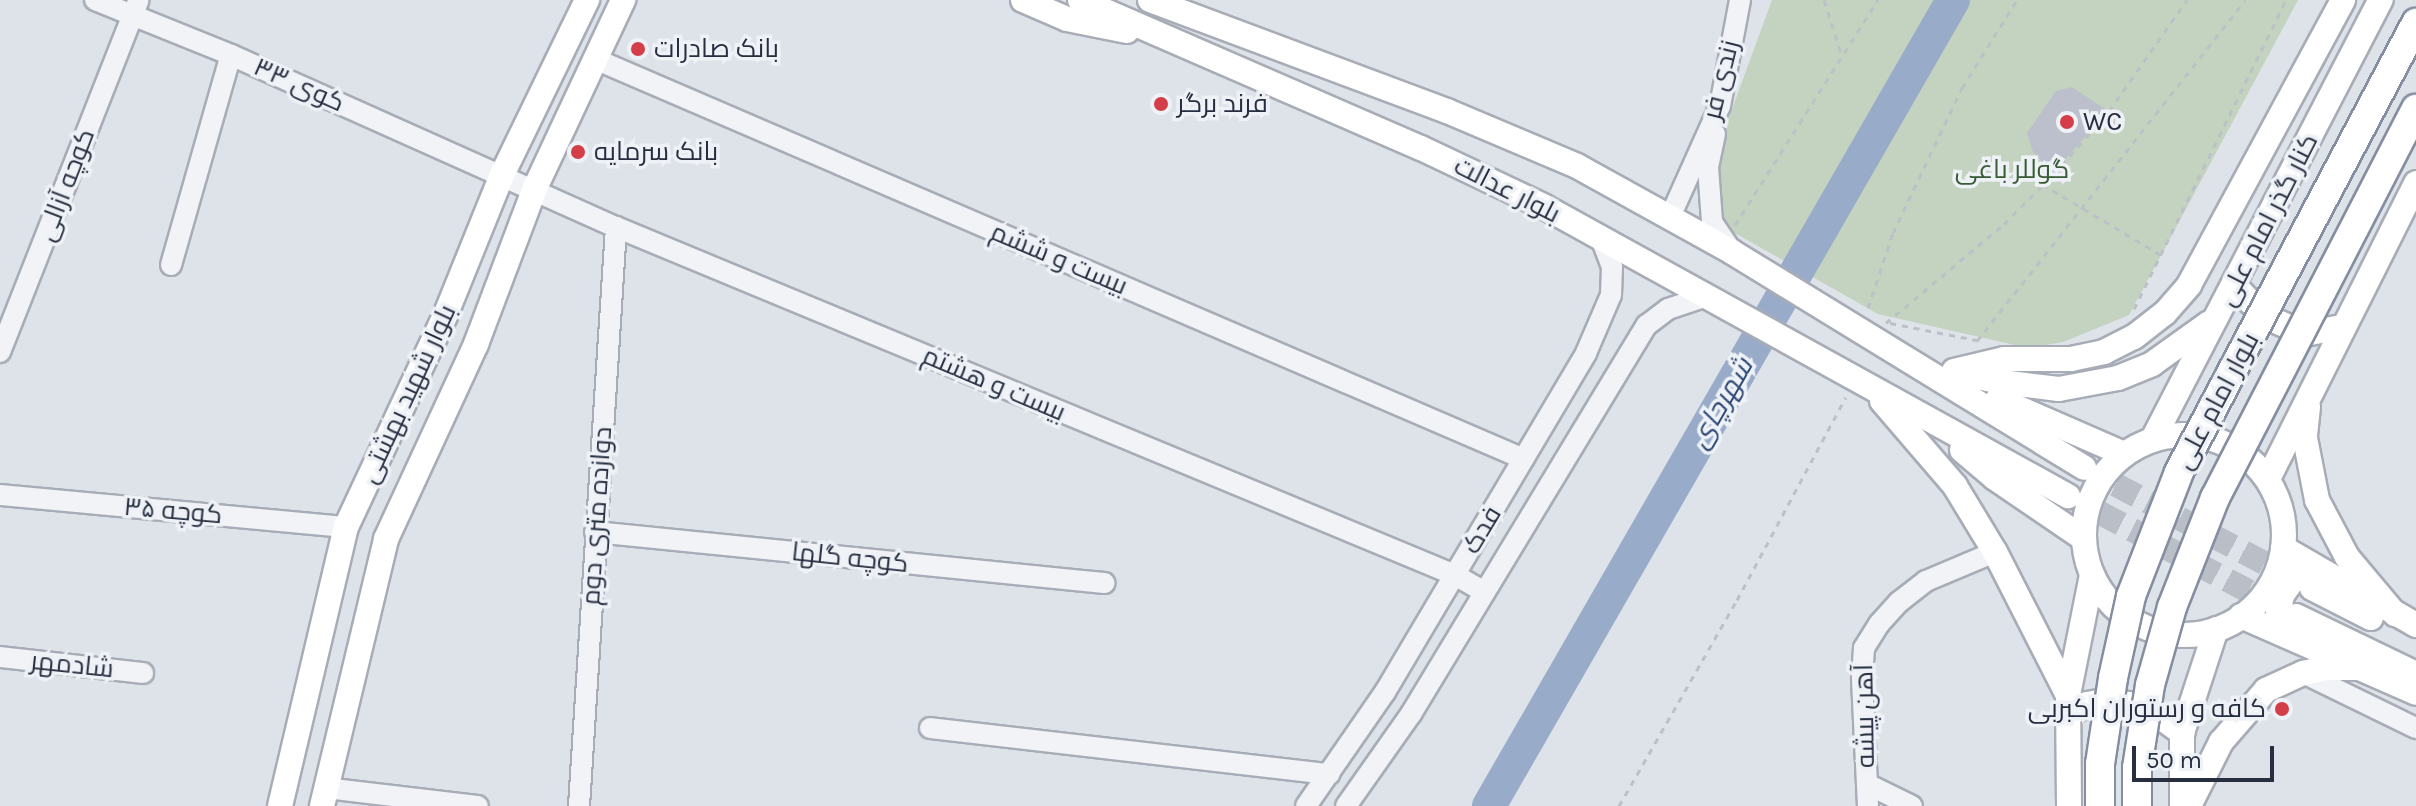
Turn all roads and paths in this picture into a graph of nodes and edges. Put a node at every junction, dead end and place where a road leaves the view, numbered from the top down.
1 (95, 0) edge
2 (587, 0) edge
3 (623, 0) edge
4 (1023, 0) edge
5 (1080, 0) edge
6 (1740, 0) edge
7 (1824, 0) edge
8 (1878, 0) edge
9 (2017, 0) edge
10 (2187, 0) edge
11 (2245, 0) edge
12 (2286, 0) edge
13 (2343, 0) edge
14 (2381, 0) edge
15 (1156, 2) edge
16 (136, 8) edge
17 (2416, 23) edge
18 (1176, 42) junction
19 (231, 55) junction
20 (1842, 56) junction
21 (595, 59) junction
22 (1720, 106) junction
23 (2416, 109) edge
24 (502, 175) junction
25 (2416, 183) edge
26 (2042, 184) junction
27 (535, 188) junction
28 (2081, 206) junction
29 (1670, 217) junction
30 (1712, 222) junction
31 (616, 227) junction
32 (1601, 239) junction
33 (1732, 252) junction
34 (2161, 255) junction
35 (171, 265) dead end
36 (2235, 286) junction
37 (1707, 296) junction
38 (2220, 314) junction
39 (2129, 315) dead end
40 (1874, 326) junction
41 (2341, 327) junction
42 (1977, 341) junction
43 (1991, 341) dead end
44 (0, 352) edge
45 (1945, 374) junction
46 (1863, 383) junction
47 (2309, 394) junction
48 (1917, 413) junction
49 (2076, 435) junction
50 (2153, 439) junction
51 (2124, 454) junction
52 (1524, 459) junction
53 (2084, 468) tunnel mouth
54 (2268, 479) junction
55 (0, 495) edge
56 (2068, 496) tunnel mouth
57 (2032, 503) junction
58 (346, 527) junction
59 (595, 532) junction
60 (2083, 538) junction
61 (2283, 548) junction
62 (1995, 552) junction
63 (1455, 575) junction
64 (2092, 575) junction
65 (2314, 578) junction
66 (1104, 583) dead end
67 (1485, 592) junction
68 (2241, 616) junction
69 (2405, 620) edge
70 (2291, 625) junction
71 (2216, 629) junction
72 (2416, 641) edge
73 (0, 657) edge
74 (2363, 668) junction
75 (143, 673) dead end
76 (2303, 673) junction
77 (2416, 674) edge
78 (2416, 693) edge
79 (2067, 706) junction
80 (930, 728) dead end
81 (2416, 728) edge
82 (2182, 733) junction
83 (1329, 774) junction
84 (1867, 784) junction
85 (282, 796) edge
86 (324, 797) edge
87 (478, 806) edge
88 (579, 806) edge
89 (1306, 806) edge
90 (1346, 806) edge
91 (1619, 806) edge
92 (1868, 806) edge
93 (1912, 806) edge
94 (2069, 806) edge
95 (2100, 806) edge
96 (2137, 806) edge
97 (2182, 806) edge
98 (2189, 806) edge

1 - 16 street, کوی ۳۳
2 - 24 main road, بلوار شهید بهشتی
3 - 21 main road, بلوار شهید بهشتی
4 - 18 main road
5 - 18 main road, بلوار عدالت
6 - 22 street, زندی فر
7 - 20 path
8 - 20 path
9 - 40 path
10 - 26 path
11 - 28 path
12 - 34 path
13 - 45 main road
14 - 36 main road, کنار گذر امام علی
15 - 29 main road, بلوار عدالت
16 - 19 street, کوی ۳۳
16 - 44 street, کوچه آزالی
17 - 95 highway, بلوار امام علی, bridge
18 - 32 main road, بلوار عدالت
19 - 24 street, کوی ۳۳
19 - 35 street
20 - 30 path
21 - 27 main road, بلوار شهید بهشتی
21 - 52 street, بیست و ششم
22 - 29 street, زندی فر
22 - 30 street
23 - 96 highway, بلوار امام علی, bridge
24 - 27 street, کوی ۳۳
24 - 58 main road, بلوار شهید بهشتی
25 - 41 main road
26 - 28 path
26 - 40 path
27 - 31 street, بیست و هشتم
27 - 86 main road, بلوار شهید بهشتی
28 - 34 path
28 - 42 path
29 - 33 main road, بلوار عدالت
30 - 33 street
31 - 59 street, دوازده متری دوم
31 - 63 street, بیست و هشتم
32 - 37 main road, بلوار عدالت
32 - 52 street, فدک
33 - 40 main road, بلوار عدالت
34 - 39 path
36 - 38 main road, کنار گذر امام علی
36 - 41 main road
37 - 46 main road, بلوار عدالت
37 - 67 street, فدک
38 - 45 main road
38 - 50 main road, کنار گذر امام علی
40 - 42 path
40 - 45 main road, بلوار عدالت
41 - 47 main road
42 - 43 path
45 - 49 main road
45 - 53 main road
46 - 48 main road, بلوار عدالت
46 - 62 main road
46 - 91 path
47 - 54 main road
47 - 69 main road
48 - 56 main road
48 - 57 main road
49 - 51 main road
49 - 57 main road
50 - 51 main road
50 - 54 main road
51 - 60 main road
52 - 63 street, فدک
54 - 61 main road
55 - 58 street, کوچه ۳۵
57 - 60 main road
58 - 85 main road, بلوار شهید بهشتی
59 - 66 street, کوچه گلها
59 - 88 street, دوازده متری دوم
60 - 64 main road
61 - 65 main road
61 - 68 main road
62 - 79 main road
62 - 84 street, آهن پیشه
63 - 67 street, بیست و هشتم
63 - 83 street, فدک
64 - 71 main road
64 - 79 main road
65 - 69 main road
65 - 70 main road
65 - 72 main road
67 - 90 street, فدک
68 - 70 main road
68 - 71 main road
70 - 74 main road
70 - 77 main road
71 - 82 main road
73 - 75 street, شادمهر
74 - 76 main road
74 - 78 main road
76 - 81 street
76 - 98 main road
79 - 82 main road
79 - 94 main road
80 - 83 street
82 - 97 main road
83 - 89 street, فدک
84 - 92 street, آهن پیشه
84 - 93 street
85 - 86 main road
86 - 87 street

